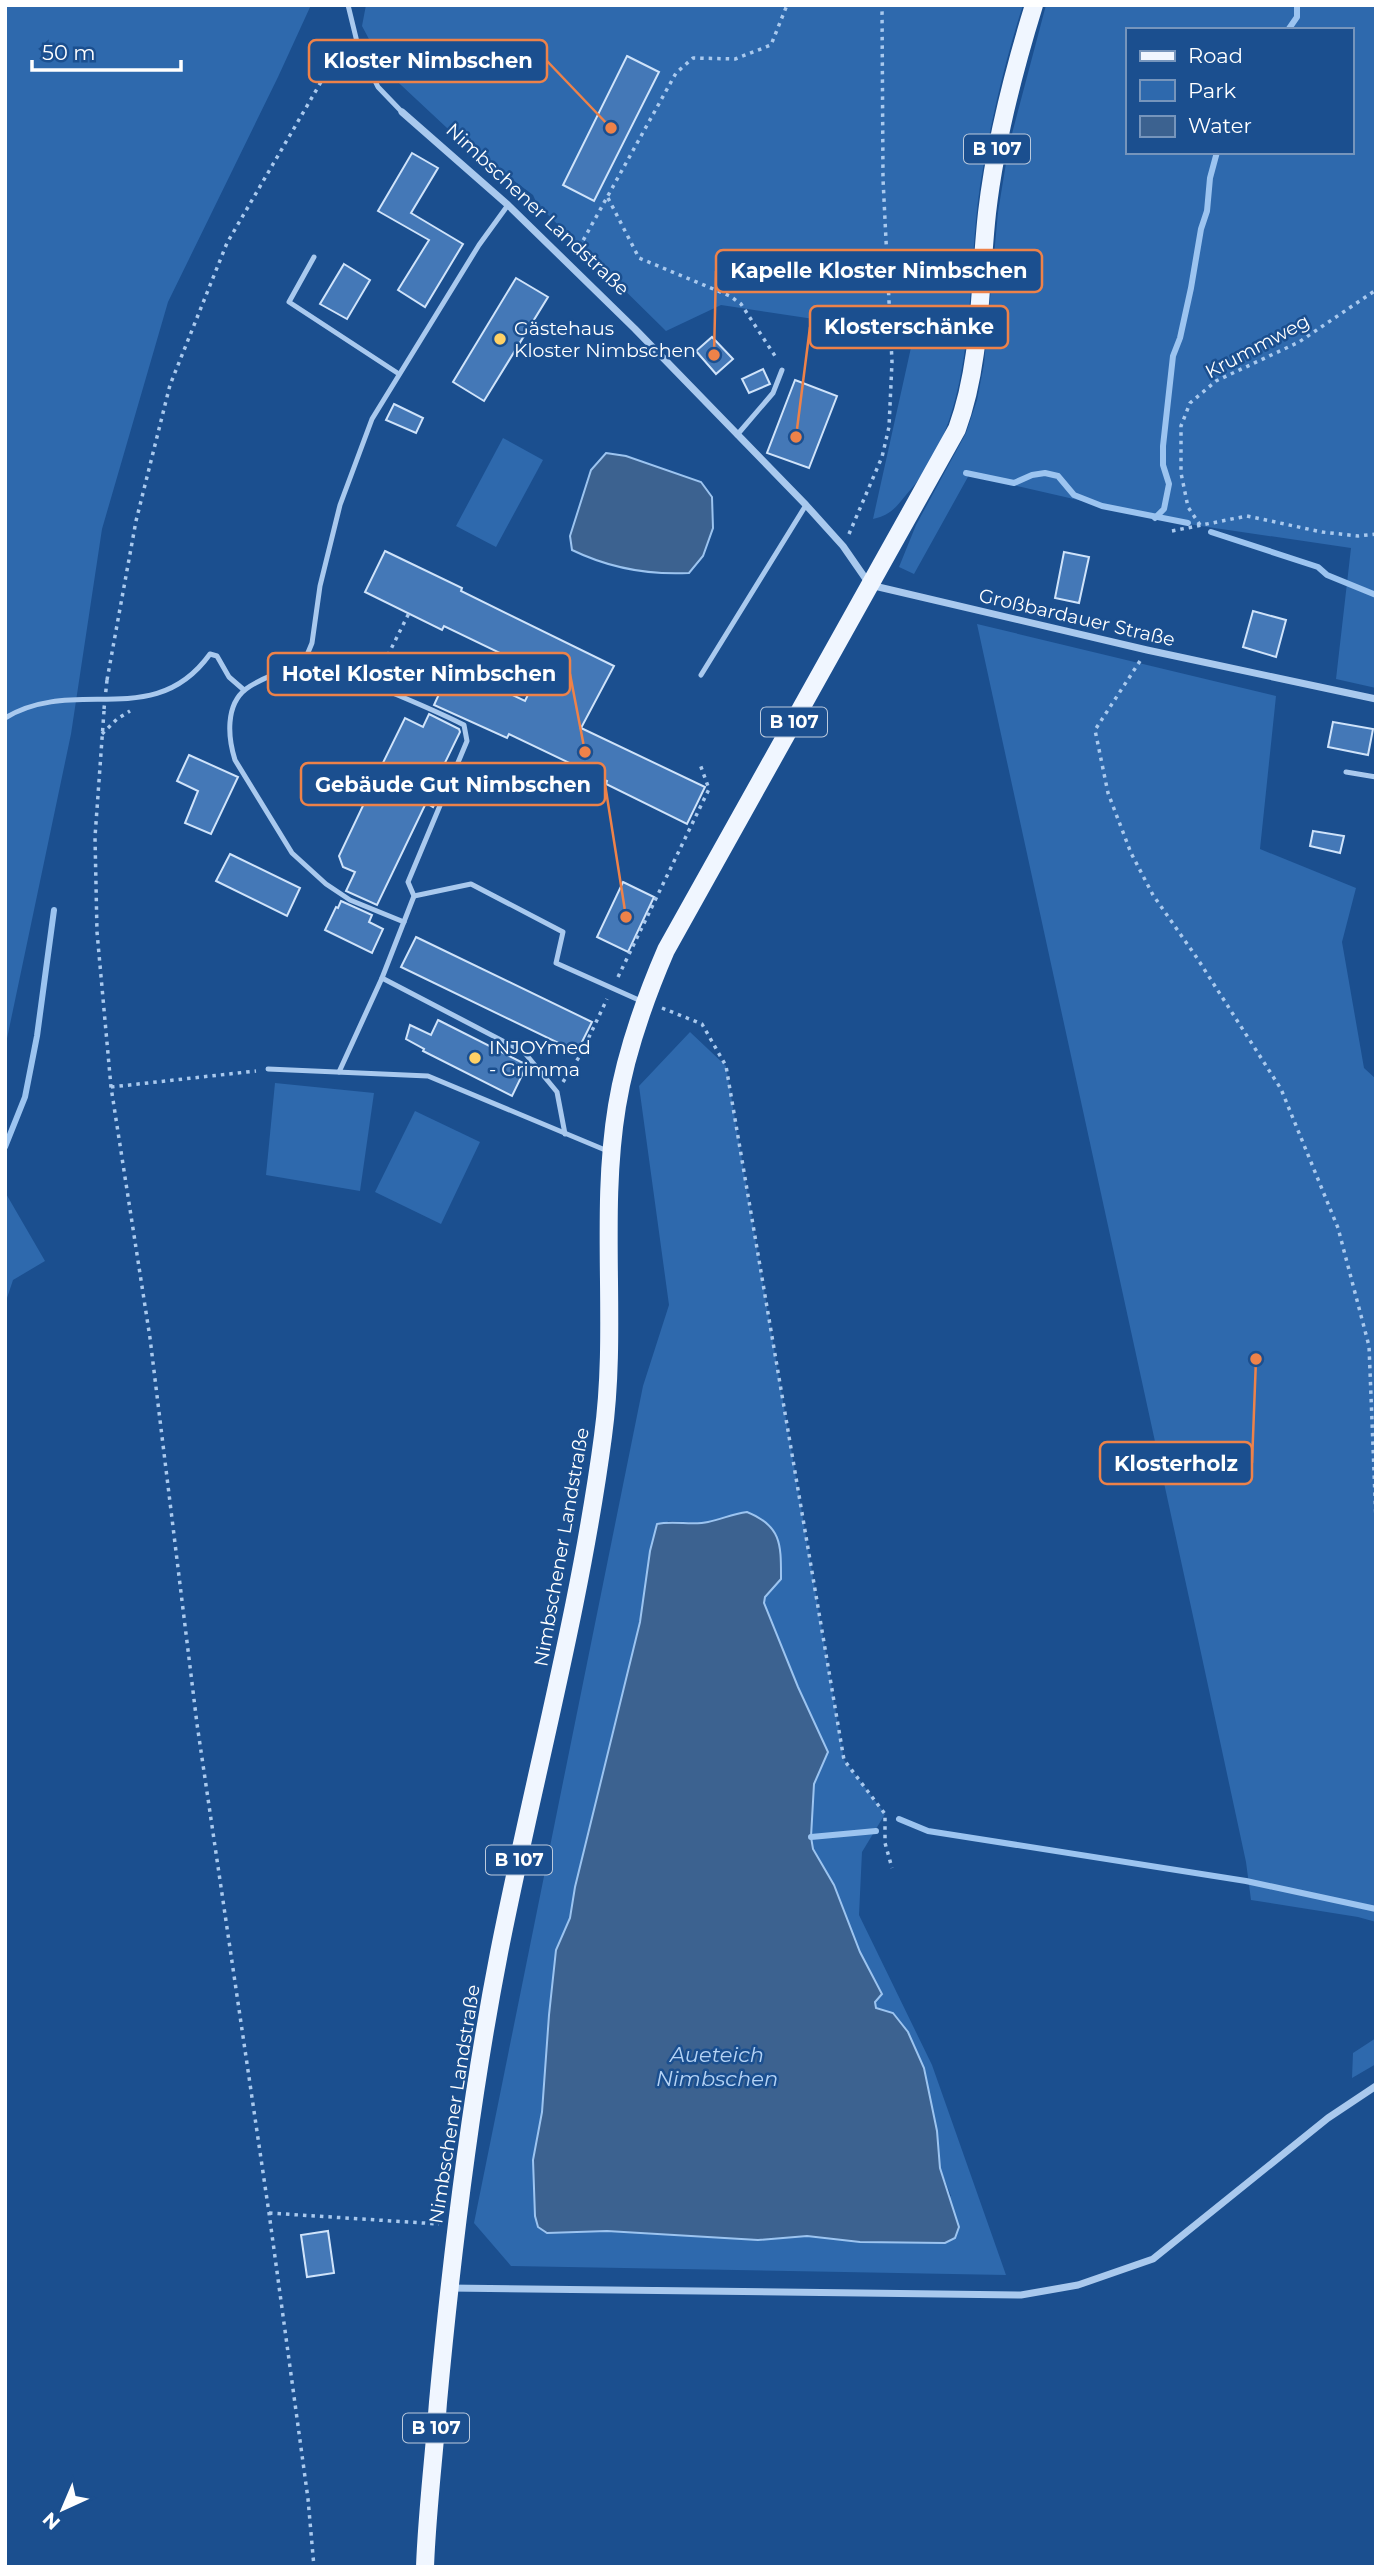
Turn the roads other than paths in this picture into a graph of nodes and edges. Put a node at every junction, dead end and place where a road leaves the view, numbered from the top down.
1 (348, 5) edge
2 (1034, 5) edge
3 (402, 112) joint
4 (508, 205) junction
5 (314, 257) dead end
6 (782, 370) road end
7 (399, 374) junction
8 (737, 435) junction
9 (806, 505) junction
10 (870, 585) junction
11 (307, 655) junction
12 (701, 676) dead end
13 (244, 690) junction
14 (1376, 699) edge
15 (5, 718) edge
16 (1346, 772) dead end
17 (1376, 777) edge
18 (414, 896) junction
19 (404, 922) junction
20 (382, 978) junction
21 (644, 1003) junction
22 (268, 1069) road end
23 (339, 1072) junction
24 (565, 1134) junction
25 (613, 1153) junction
26 (1376, 2085) edge
27 (448, 2288) junction
28 (425, 2567) edge

1 - 3 lane
2 - 10 main road, Nimbschener Landstraße / B 107
3 - 4 street, Nimbschener Landstraße
4 - 7 lane
4 - 8 street, Nimbschener Landstraße
5 - 7 lane
6 - 8 lane
7 - 11 lane
8 - 9 street, Nimbschener Landstraße
9 - 10 street, Nimbschener Landstraße
9 - 12 lane
10 - 14 street, Großbardauer Straße
10 - 21 main road, Nimbschener Landstraße / B 107
11 - 13 lane
11 - 18 lane
13 - 15 lane
13 - 19 lane
16 - 17 lane
18 - 19 lane
18 - 21 lane
19 - 20 lane
20 - 23 lane
20 - 24 lane
21 - 25 main road, Nimbschener Landstraße / B 107
22 - 23 lane
23 - 24 lane
24 - 25 lane
25 - 27 main road, Nimbschener Landstraße / B 107
26 - 27 street
27 - 28 main road, Nimbschener Landstraße / B 107

